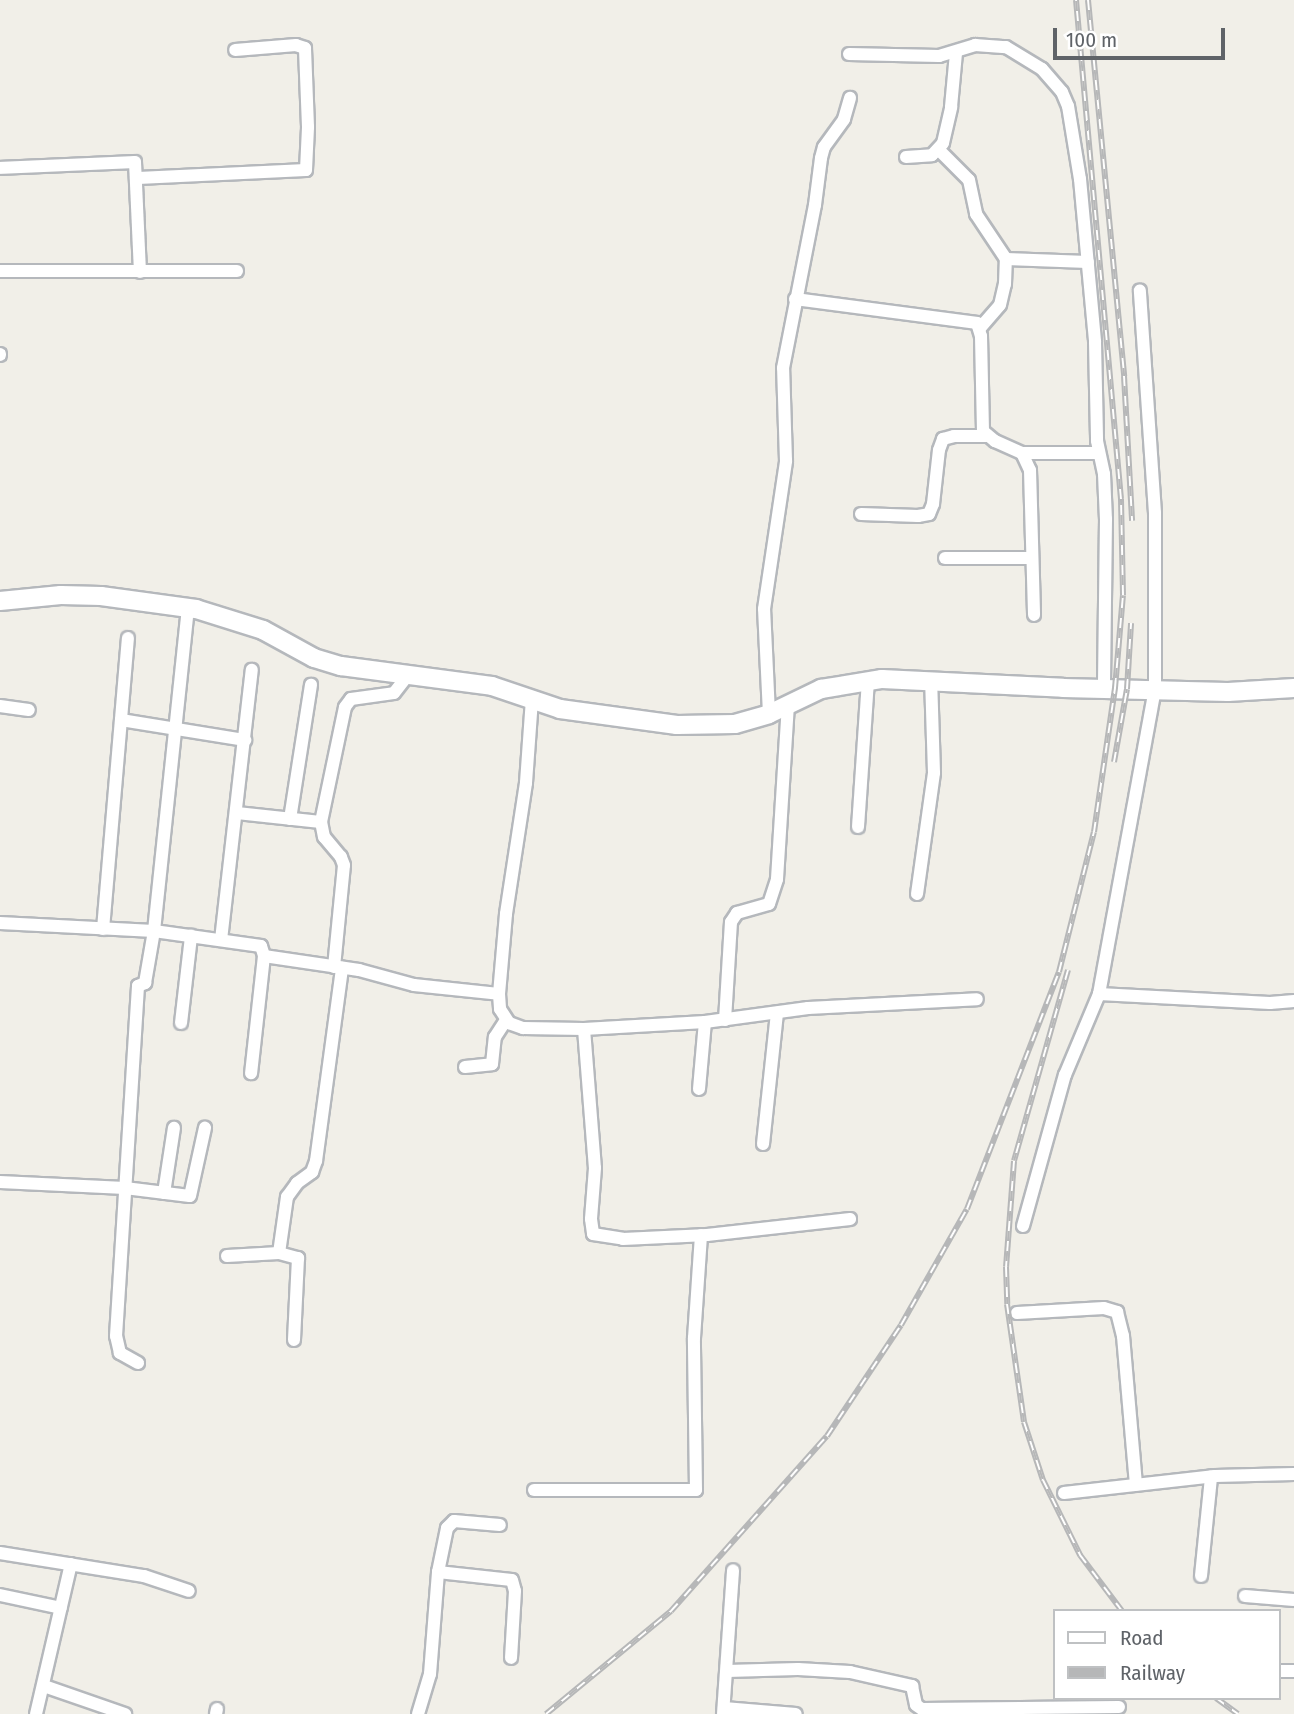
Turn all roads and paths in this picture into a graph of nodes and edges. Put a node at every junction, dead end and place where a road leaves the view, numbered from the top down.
1 (235, 50) dead end
2 (956, 53) junction
3 (849, 54) dead end
4 (850, 99) dead end
5 (939, 150) junction
6 (906, 157) dead end
7 (0, 168) edge
8 (138, 178) junction
9 (1006, 259) junction
10 (1088, 262) junction
11 (0, 271) edge
12 (237, 271) dead end
13 (140, 272) junction
14 (1140, 291) dead end
15 (795, 299) junction
16 (980, 328) junction
17 (986, 436) junction
18 (1022, 453) junction
19 (1098, 453) junction
20 (861, 514) dead end
21 (945, 558) dead end
22 (1032, 558) junction
23 (0, 601) edge
24 (188, 608) junction
25 (1034, 615) dead end
26 (128, 638) dead end
27 (252, 670) dead end
28 (409, 674) junction
29 (868, 680) junction
30 (932, 680) junction
31 (311, 685) dead end
32 (1104, 688) junction
33 (1294, 688) edge
34 (1148, 690) junction
35 (532, 699) junction
36 (788, 703) junction
37 (0, 706) edge
38 (29, 710) dead end
39 (769, 714) junction
40 (121, 720) junction
41 (176, 727) junction
42 (245, 740) junction
43 (237, 813) junction
44 (290, 819) junction
45 (321, 822) junction
46 (858, 827) dead end
47 (917, 894) dead end
48 (0, 923) edge
49 (103, 929) junction
50 (154, 931) junction
51 (191, 936) junction
52 (221, 940) junction
53 (264, 956) junction
54 (338, 967) junction
55 (499, 994) junction
56 (1099, 994) junction
57 (977, 999) dead end
58 (1294, 1001) edge
59 (777, 1013) junction
60 (506, 1020) junction
61 (725, 1020) junction
62 (705, 1022) junction
63 (181, 1023) dead end
64 (584, 1029) junction
65 (465, 1067) dead end
66 (251, 1073) dead end
67 (699, 1090) dead end
68 (174, 1128) dead end
69 (205, 1128) dead end
70 (763, 1144) dead end
71 (0, 1182) edge
72 (125, 1188) junction
73 (164, 1193) junction
74 (850, 1219) dead end
75 (1023, 1226) dead end
76 (701, 1235) junction
77 (279, 1253) junction
78 (227, 1256) dead end
79 (1017, 1313) dead end
80 (293, 1340) dead end
81 (138, 1363) dead end
82 (1294, 1475) edge
83 (1211, 1477) junction
84 (1136, 1484) junction
85 (534, 1490) dead end
86 (1064, 1493) dead end
87 (500, 1525) dead end
88 (0, 1553) edge
89 (71, 1564) junction
90 (733, 1570) dead end
91 (438, 1572) junction
92 (1201, 1576) dead end
93 (190, 1591) dead end
94 (0, 1595) edge
95 (1245, 1596) dead end
96 (1294, 1601) edge
97 (61, 1608) junction
98 (510, 1658) dead end
99 (727, 1671) junction
100 (44, 1686) junction
101 (1119, 1707) dead end
102 (724, 1711) edge
103 (36, 1714) edge
104 (125, 1714) edge
105 (418, 1714) edge
106 (796, 1714) edge

1 - 8 street
2 - 3 street
2 - 5 street
2 - 10 street
4 - 15 street
5 - 6 street
5 - 9 street
7 - 8 street
8 - 13 street
9 - 10 street
9 - 16 street
10 - 19 street
11 - 13 street
12 - 13 street
14 - 34 street
15 - 16 street
15 - 39 street
16 - 17 street
17 - 18 street
17 - 20 street
18 - 19 street
18 - 22 street
19 - 32 street
21 - 22 street
22 - 25 street
23 - 24 street
24 - 28 street
24 - 41 street
26 - 40 street
27 - 42 street
28 - 35 street
28 - 45 street
29 - 30 street
29 - 36 street
29 - 46 street
30 - 32 street
30 - 47 street
31 - 44 street
32 - 34 street
33 - 34 street
34 - 56 street
35 - 39 street
35 - 55 street
36 - 39 street
36 - 61 street
37 - 38 street
40 - 41 street
40 - 49 street
41 - 42 street
41 - 50 street
42 - 43 street
43 - 44 street
43 - 52 street
44 - 45 street
45 - 54 street
48 - 49 street
49 - 50 street
50 - 51 street
50 - 72 street
51 - 52 street
51 - 63 street
52 - 53 street
53 - 54 street
53 - 66 street
54 - 55 street
54 - 77 street
55 - 60 street
56 - 58 street
56 - 75 street
57 - 59 street
59 - 61 street
59 - 70 street
60 - 64 street
60 - 65 street
61 - 62 street
62 - 64 street
62 - 67 street
64 - 76 street
68 - 73 street
69 - 73 street
71 - 72 street
72 - 73 street
72 - 81 street
74 - 76 street
76 - 85 street
77 - 78 street
77 - 80 street
79 - 84 street
82 - 83 street
83 - 84 street
83 - 92 street
84 - 86 street
87 - 91 street
88 - 89 street
89 - 93 street
89 - 97 street
90 - 99 street
91 - 98 street
91 - 105 street
94 - 97 street
95 - 96 street
97 - 100 street
99 - 101 street
99 - 102 street
100 - 103 street
100 - 104 street
102 - 106 street

